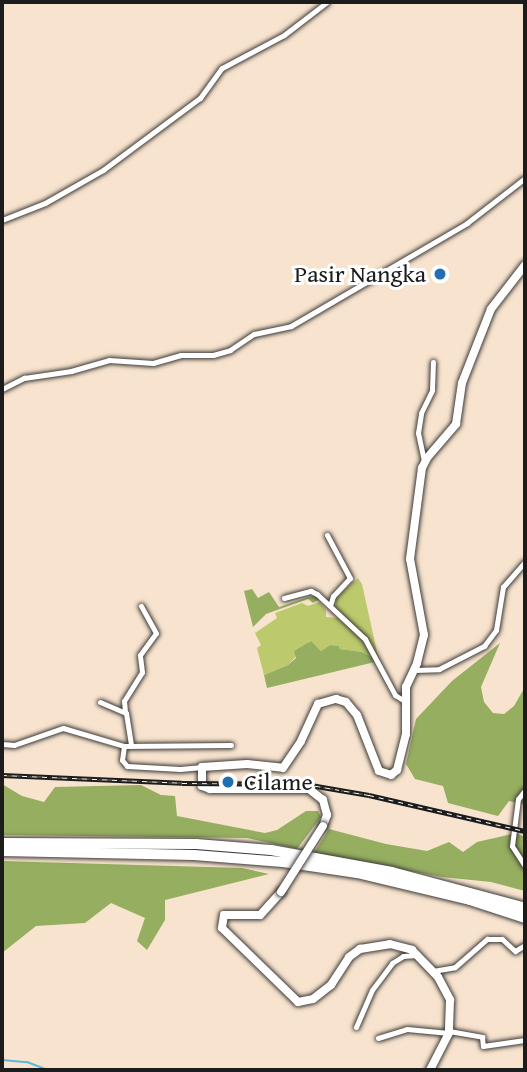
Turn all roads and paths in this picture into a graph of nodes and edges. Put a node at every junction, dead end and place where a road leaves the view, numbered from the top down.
1 (327, 2) edge
2 (525, 178) edge
3 (2, 220) edge
4 (525, 265) edge
5 (433, 362) dead end
6 (2, 389) edge
7 (424, 464) junction
8 (327, 535) dead end
9 (525, 562) edge
10 (284, 598) dead end
11 (330, 606) junction
12 (141, 607) dead end
13 (414, 670) junction
14 (100, 702) dead end
15 (406, 702) junction
16 (125, 712) junction
17 (2, 744) edge
18 (231, 745) dead end
19 (124, 746) junction
20 (131, 746) junction
21 (202, 767) junction
22 (525, 790) edge
23 (2, 843) edge
24 (2, 851) edge
25 (525, 866) edge
26 (525, 908) edge
27 (525, 918) edge
28 (525, 945) edge
29 (420, 956) junction
30 (433, 971) junction
31 (356, 1027) dead end
32 (449, 1032) junction
33 (378, 1038) dead end
34 (525, 1040) edge
35 (430, 1070) edge

1 - 3 street
2 - 6 street
4 - 7 street
5 - 7 street
7 - 13 street
8 - 11 street
9 - 13 street
10 - 11 street
11 - 15 street
12 - 16 street
13 - 15 street
14 - 16 street
15 - 21 street
16 - 20 street
17 - 19 street
18 - 20 street
19 - 20 street
19 - 21 street
21 - 29 street, bridge
22 - 25 street
23 - 26 highway
24 - 27 highway
28 - 30 street
29 - 30 street
29 - 31 street
30 - 32 street
32 - 33 street
32 - 34 street
32 - 35 street

